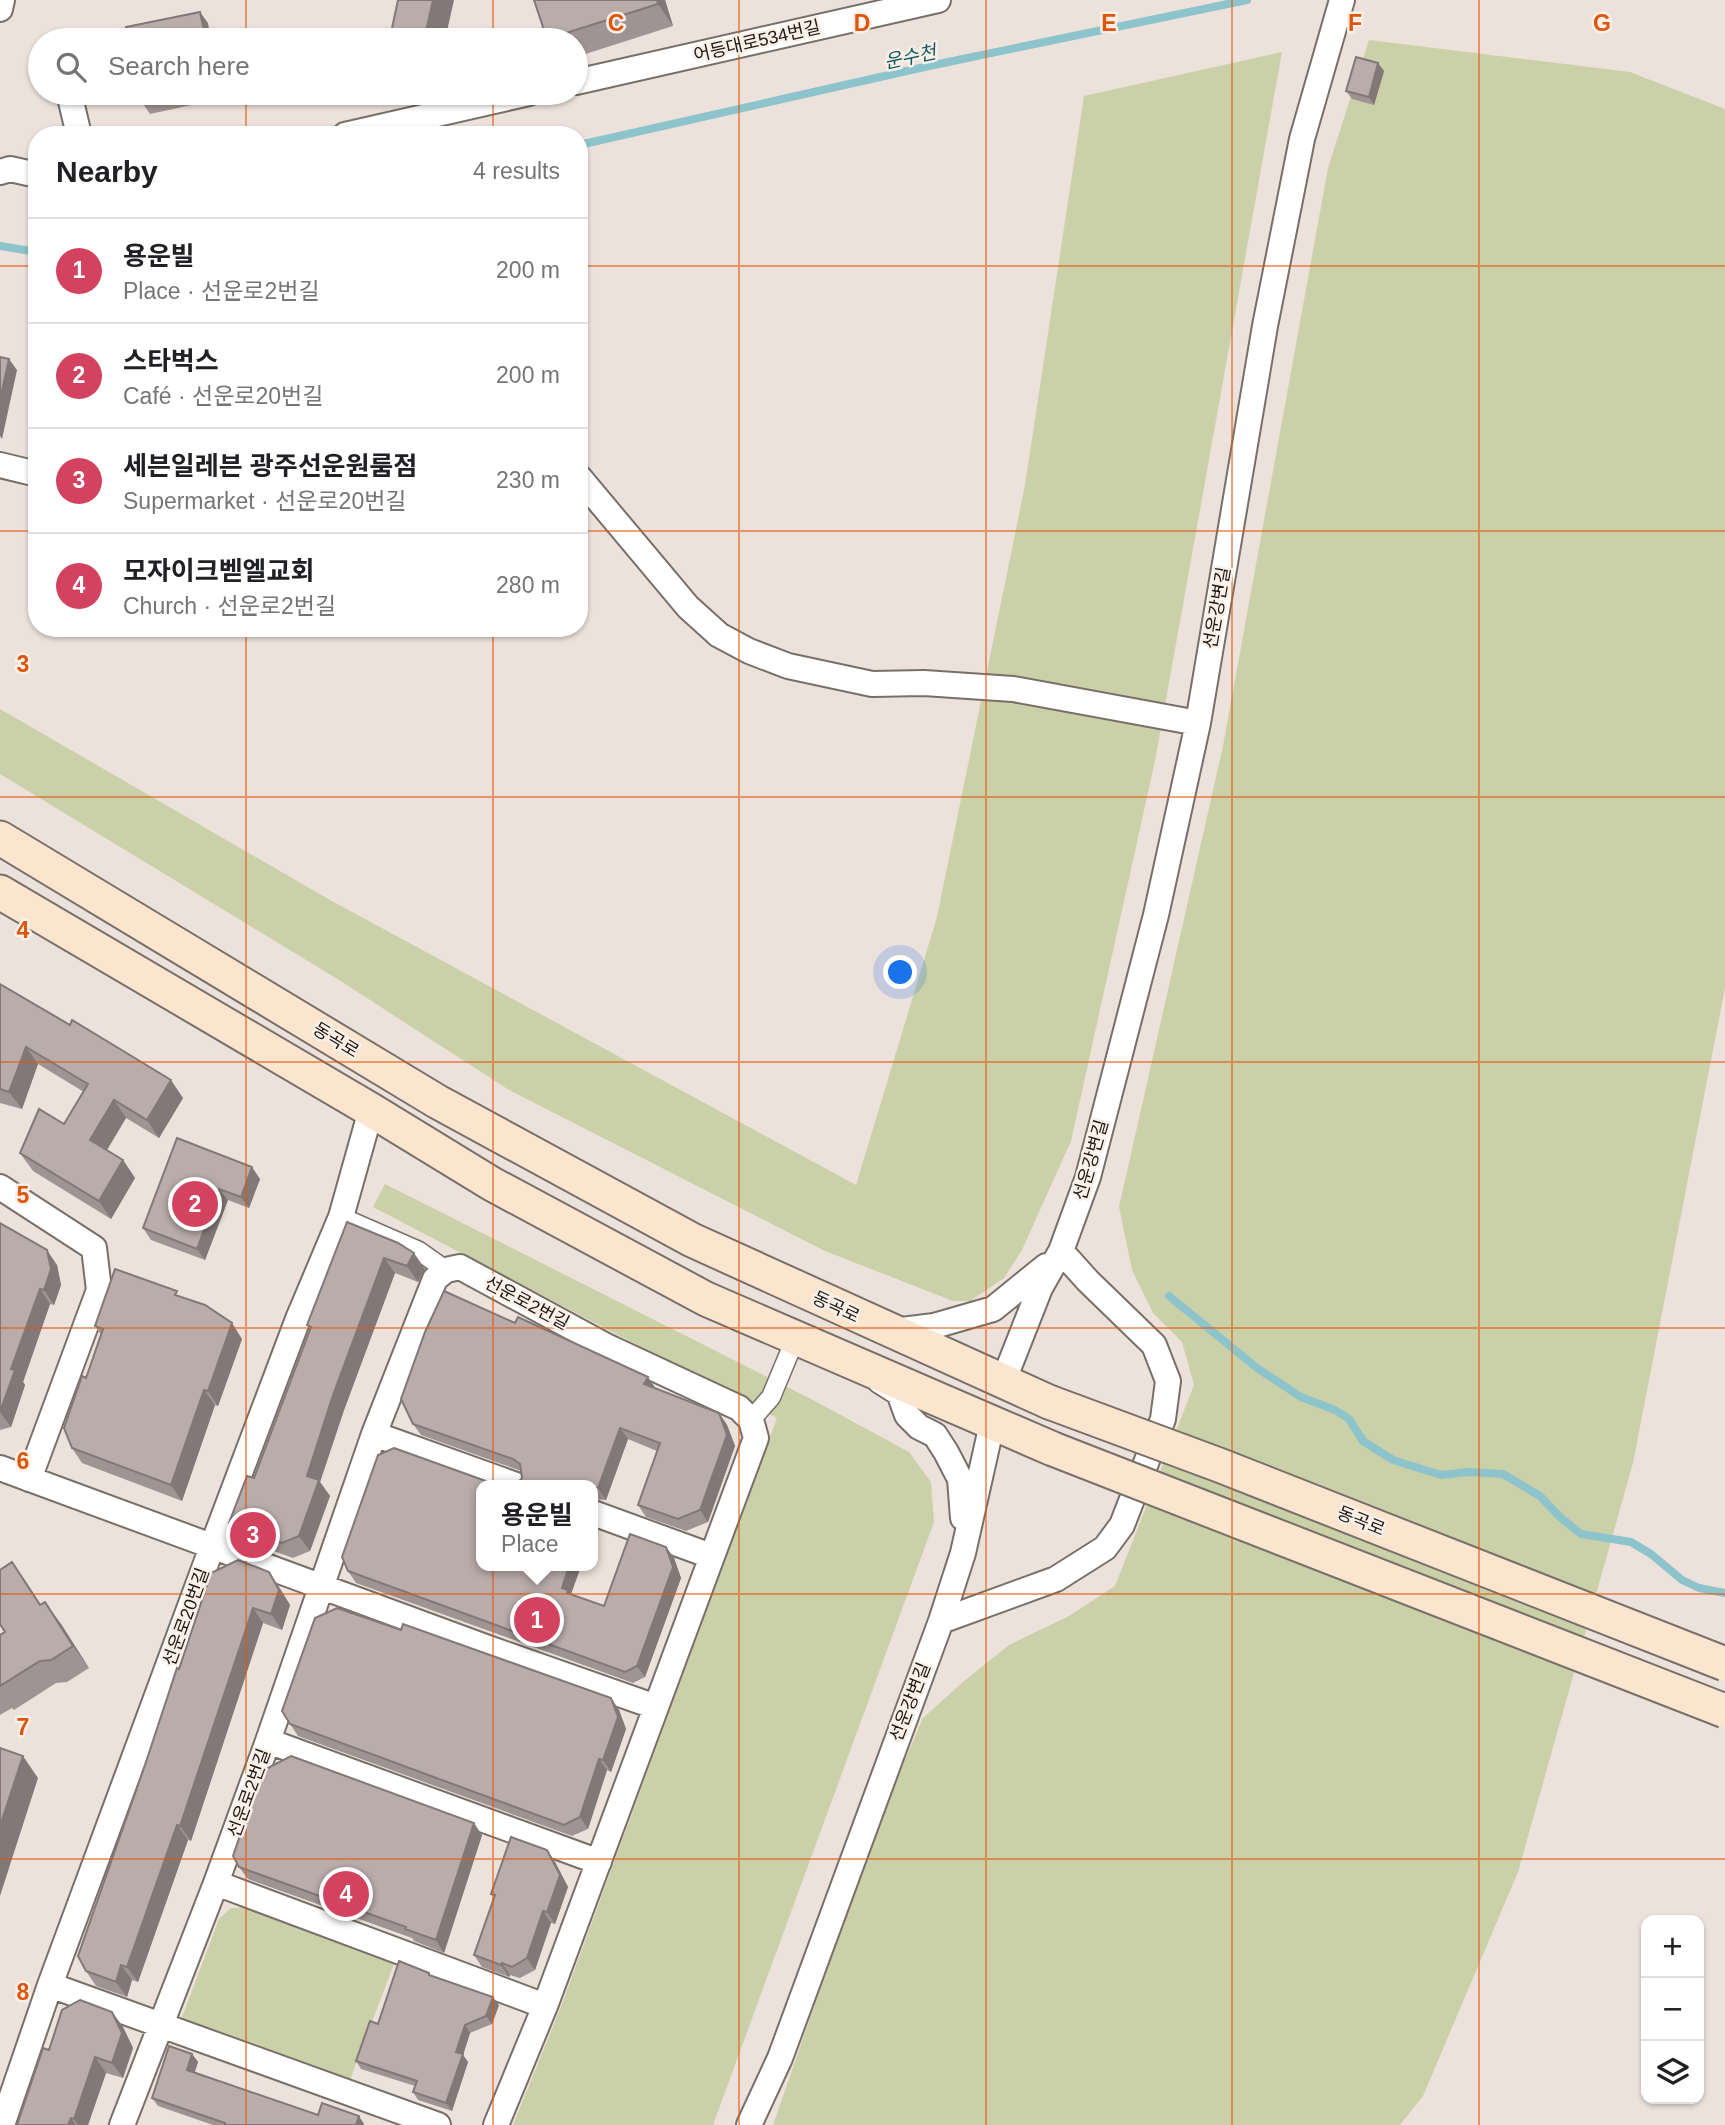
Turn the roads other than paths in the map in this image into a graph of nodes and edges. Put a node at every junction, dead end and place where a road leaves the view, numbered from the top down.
1 (2, 0) edge
2 (938, 0) edge
3 (0, 9) edge
4 (1339, 11) edge
5 (588, 79) edge
6 (72, 105) edge
7 (476, 105) edge
8 (77, 126) edge
9 (384, 126) edge
10 (0, 172) edge
11 (28, 173) edge
12 (0, 465) edge
13 (28, 472) edge
14 (588, 488) edge
15 (1198, 723) junction
16 (0, 838) edge
17 (0, 892) edge
18 (371, 1110) junction
19 (0, 1187) edge
20 (341, 1217) junction
21 (1062, 1251) junction
22 (446, 1270) junction
23 (890, 1331) junction
24 (796, 1337) junction
25 (840, 1356) junction
26 (1003, 1382) junction
27 (751, 1420) junction
28 (992, 1424) junction
29 (374, 1434) junction
30 (0, 1468) edge
31 (29, 1479) junction
32 (502, 1480) edge
33 (598, 1515) edge
34 (212, 1547) junction
35 (963, 1553) junction
36 (711, 1556) junction
37 (321, 1587) junction
38 (941, 1621) junction
39 (1725, 1664) edge
40 (656, 1707) junction
41 (1725, 1711) edge
42 (268, 1741) junction
43 (599, 1862) junction
44 (216, 1883) junction
45 (50, 1985) junction
46 (545, 2006) junction
47 (161, 2025) junction
48 (8, 2083) edge
49 (2, 2125) edge
50 (122, 2125) edge
51 (438, 2125) edge
52 (496, 2125) edge
53 (749, 2125) edge

1 - 3 street
2 - 5 street, 어등대로534번길
4 - 15 street, 선운강변길
6 - 8 street
7 - 9 street
10 - 11 street
12 - 13 street
14 - 15 street
15 - 21 street, 선운강변길
16 - 23 main road, 동곡로
17 - 18 main road
18 - 20 street, 선운로20번길
18 - 24 main road
19 - 31 street
20 - 22 street
20 - 34 street, 선운로20번길
21 - 23 street
21 - 26 street
21 - 38 street
22 - 27 street, 선운로2번길
22 - 29 street, 선운로2번길
23 - 26 main road, 동곡로
24 - 25 main road
24 - 27 street
25 - 28 main road
25 - 35 street
26 - 39 main road, 동곡로, bridge
27 - 36 street
28 - 35 street
28 - 41 main road, bridge
29 - 32 street
29 - 37 street, 선운로2번길
30 - 31 street
31 - 34 street
33 - 36 street
34 - 37 street
34 - 45 street, 선운로20번길
35 - 38 street, 선운강변길
36 - 40 street
37 - 40 street
37 - 42 street, 선운로2번길
38 - 53 street, 선운강변길
40 - 43 street
42 - 43 street
42 - 44 street, 선운로2번길
43 - 46 street
44 - 46 street
44 - 47 street, 선운로2번길
45 - 47 street
45 - 48 street, 선운로20번길
46 - 52 street
47 - 50 street, 선운로2번길
47 - 51 street
48 - 49 street, 선운로20번길

